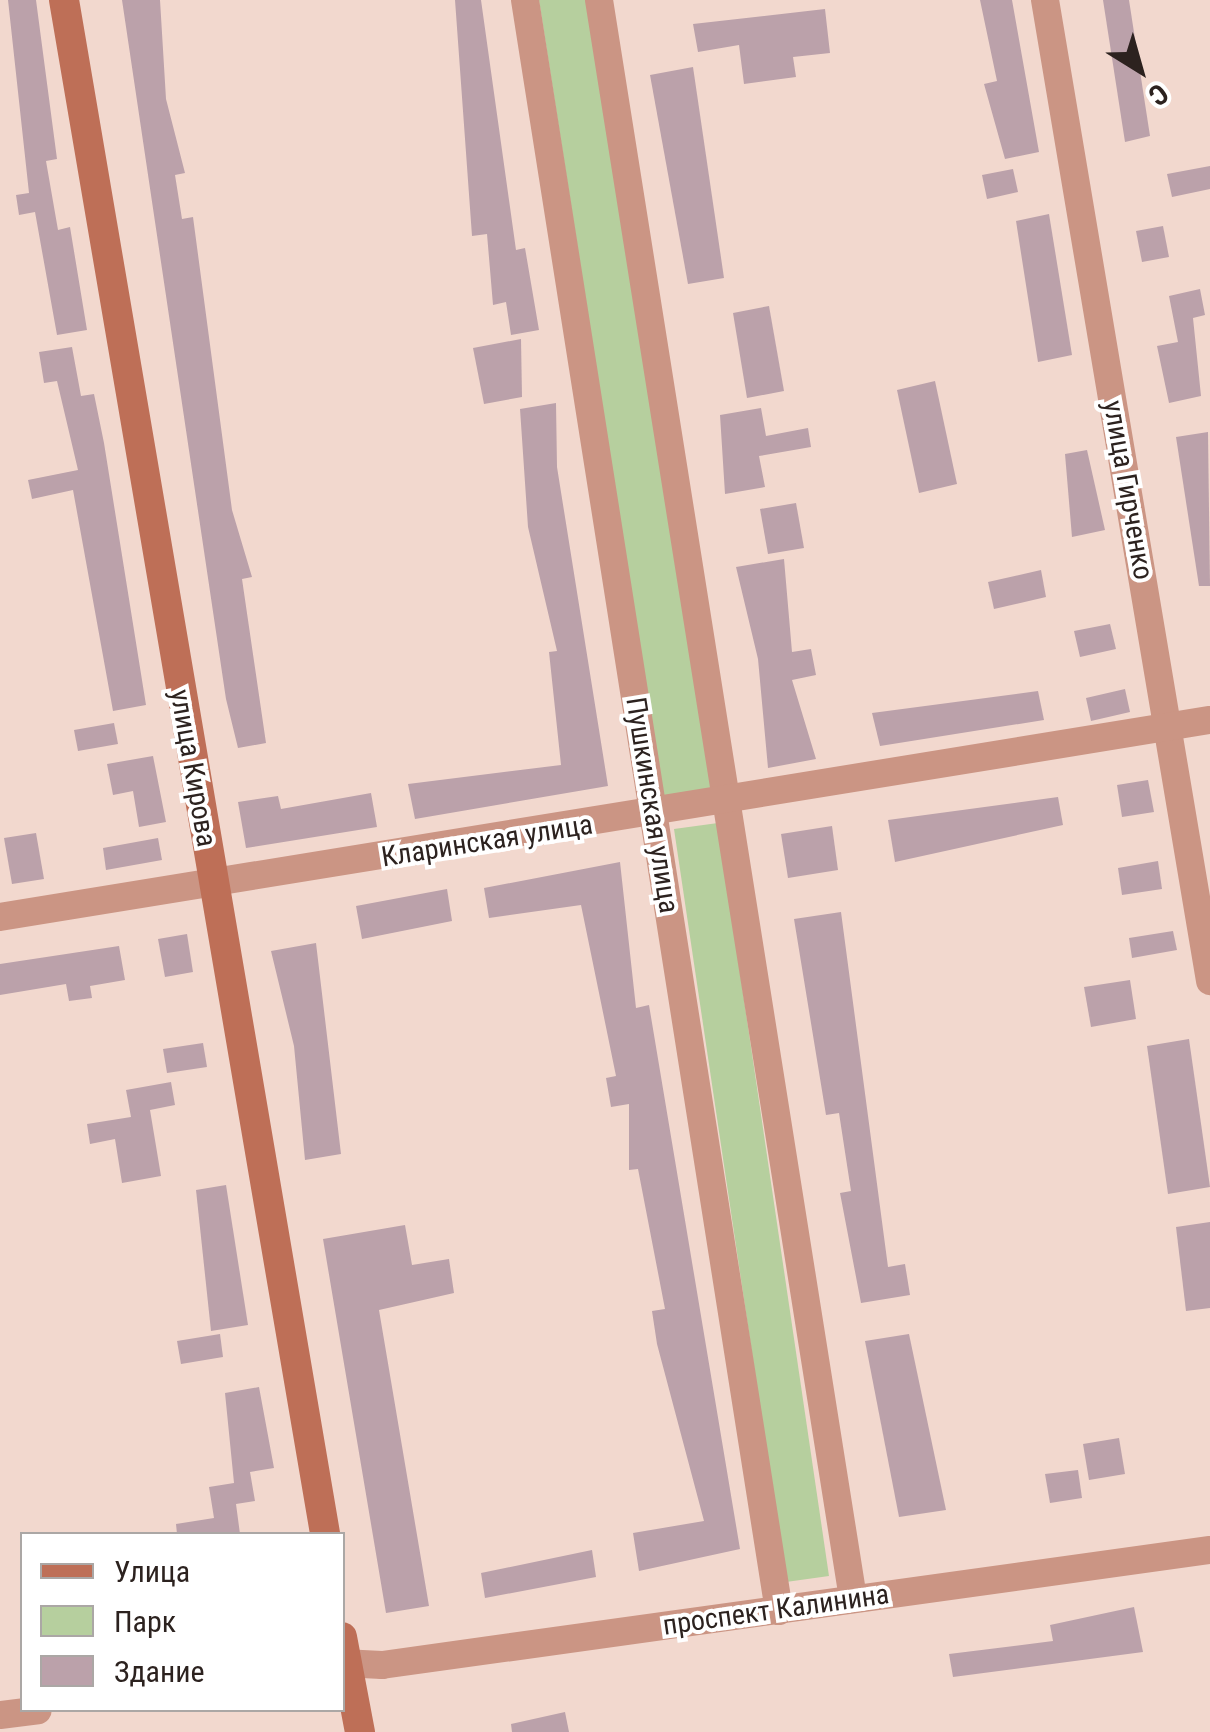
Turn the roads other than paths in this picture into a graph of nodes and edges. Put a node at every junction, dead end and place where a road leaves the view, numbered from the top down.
1 (64, 0) edge
2 (525, 0) edge
3 (599, 0) edge
4 (1045, 0) edge
5 (1210, 720) edge
6 (1168, 726) junction
7 (726, 802) junction
8 (653, 816) junction
9 (212, 884) junction
10 (0, 917) edge
11 (1210, 981) edge
12 (325, 1532) edge
13 (1210, 1550) edge
14 (853, 1600) junction
15 (779, 1611) junction
16 (345, 1654) edge
17 (345, 1659) edge
18 (360, 1732) edge

1 - 9 street, улица Кирова
2 - 8 street, Пушкинская улица
3 - 7 street
4 - 6 street, улица Гирченко
5 - 6 street, Кларинская улица
6 - 7 street, Кларинская улица
6 - 11 street, улица Гирченко
7 - 8 street, Кларинская улица
7 - 14 street
8 - 9 street, Кларинская улица
8 - 15 street, Пушкинская улица
9 - 10 street, Кларинская улица
9 - 12 street, улица Кирова
13 - 14 street, проспект Калинина
14 - 15 street, проспект Калинина
15 - 16 street, проспект Калинина
17 - 18 street

